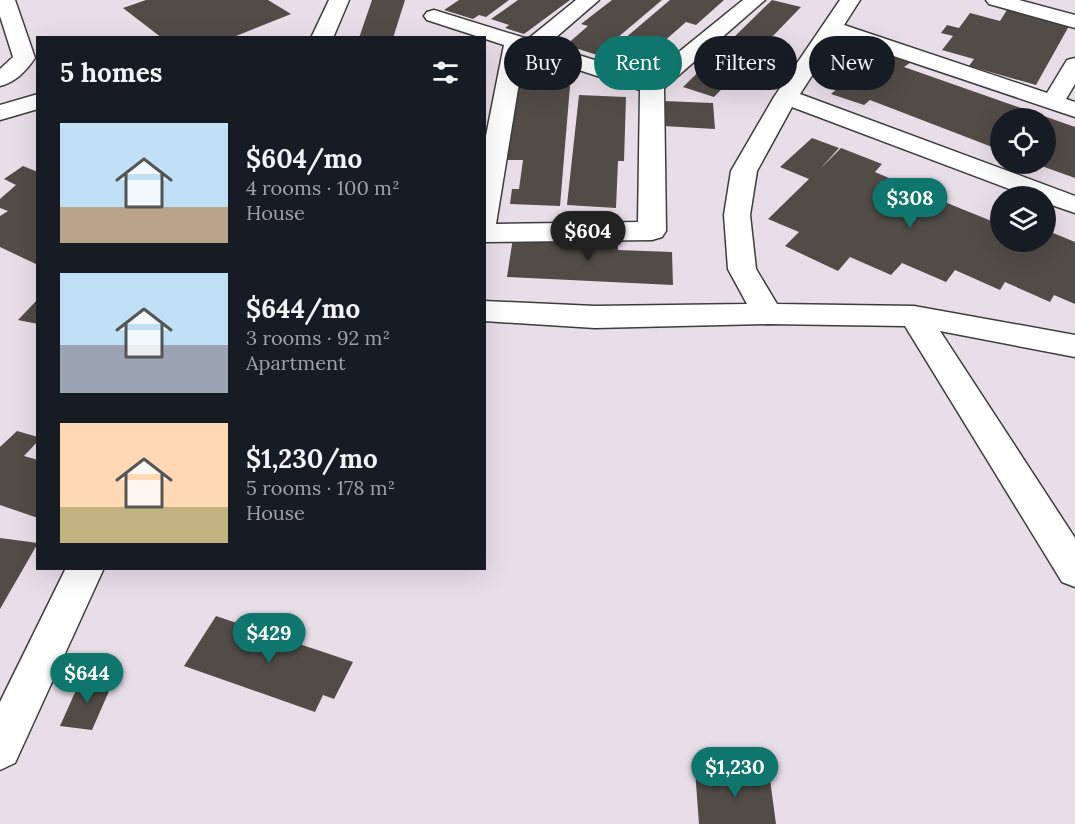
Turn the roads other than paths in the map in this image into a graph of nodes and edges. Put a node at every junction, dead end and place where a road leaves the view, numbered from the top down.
1 (5, 0) edge
2 (339, 0) edge
3 (589, 0) edge
4 (755, 0) edge
5 (850, 0) edge
6 (996, 0) edge
7 (436, 8) edge
8 (1075, 22) edge
9 (832, 28) junction
10 (321, 36) edge
11 (426, 36) edge
12 (504, 36) edge
13 (536, 36) edge
14 (682, 61) edge
15 (1075, 65) edge
16 (0, 79) edge
17 (514, 90) edge
18 (652, 90) edge
19 (786, 98) junction
20 (36, 102) edge
21 (1052, 103) junction
22 (1075, 110) edge
23 (0, 112) edge
24 (1075, 205) edge
25 (486, 212) edge
26 (486, 233) edge
27 (486, 311) edge
28 (768, 314) junction
29 (914, 316) junction
30 (1075, 346) edge
31 (84, 570) edge
32 (1075, 570) edge
33 (0, 748) edge

1 - 16 street
2 - 10 street
3 - 13 street
4 - 14 street
5 - 9 street
6 - 8 street
7 - 11 street
7 - 12 street
9 - 19 street
9 - 21 street
15 - 21 street
17 - 25 street
18 - 26 street
19 - 24 street
19 - 28 street
20 - 23 street
21 - 22 street
27 - 28 street
28 - 29 street
29 - 30 street
29 - 32 street
31 - 33 street

